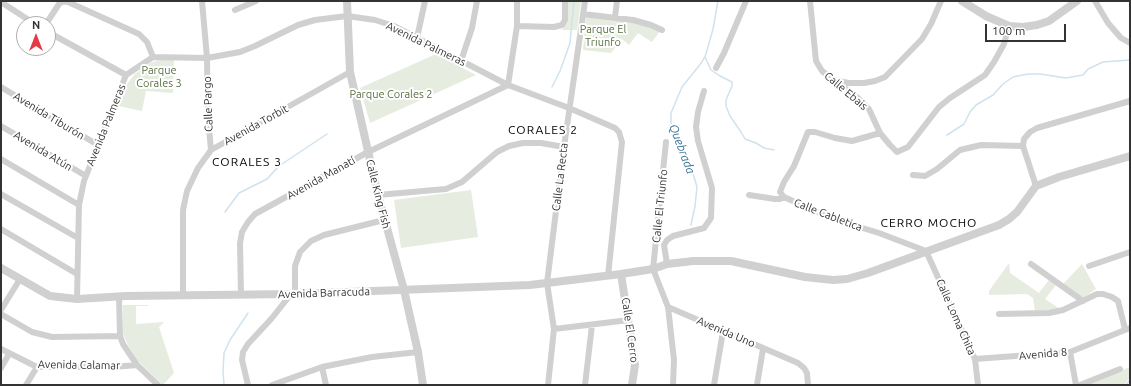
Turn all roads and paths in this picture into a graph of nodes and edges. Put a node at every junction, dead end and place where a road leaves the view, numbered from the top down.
1 (202, 1) edge
2 (256, 1) edge
3 (347, 1) edge
4 (425, 1) edge
5 (477, 1) edge
6 (517, 1) edge
7 (565, 1) edge
8 (585, 1) edge
9 (617, 1) edge
10 (746, 1) edge
11 (810, 1) edge
12 (941, 1) edge
13 (962, 1) edge
14 (1077, 1) edge
15 (1095, 1) edge
16 (1, 2) edge
17 (235, 10) dead end
18 (583, 14) junction
19 (23, 16) edge
20 (51, 16) edge
21 (347, 16) junction
22 (615, 17) junction
23 (517, 26) junction
24 (1009, 26) junction
25 (662, 30) dead end
26 (56, 36) edge
27 (417, 38) junction
28 (1130, 43) edge
29 (153, 57) junction
30 (207, 58) junction
31 (461, 61) junction
32 (716, 68) dead end
33 (350, 72) junction
34 (126, 74) junction
35 (831, 80) junction
36 (508, 84) junction
37 (1, 87) edge
38 (704, 91) dead end
39 (1130, 101) edge
40 (569, 108) junction
41 (1, 126) edge
42 (880, 133) junction
43 (666, 142) dead end
44 (98, 145) junction
45 (1023, 146) junction
46 (564, 147) junction
47 (211, 150) junction
48 (368, 152) junction
49 (1130, 156) edge
50 (1, 160) edge
51 (913, 175) dead end
52 (86, 176) junction
53 (1036, 186) junction
54 (1, 194) edge
55 (378, 195) junction
56 (749, 195) dead end
57 (784, 197) junction
58 (79, 205) junction
59 (384, 220) junction
60 (1, 229) edge
61 (78, 238) junction
62 (926, 251) junction
63 (1130, 252) edge
64 (668, 264) junction
65 (1031, 264) dead end
66 (1089, 266) dead end
67 (1, 268) edge
68 (653, 269) junction
69 (77, 274) junction
70 (622, 274) junction
71 (608, 276) junction
72 (20, 279) junction
73 (547, 283) junction
74 (404, 290) junction
75 (293, 294) junction
76 (183, 295) junction
77 (241, 295) junction
78 (119, 296) junction
79 (77, 299) junction
80 (1083, 301) junction
81 (668, 307) junction
82 (1, 310) edge
83 (1, 314) edge
84 (999, 314) dead end
85 (629, 320) junction
86 (592, 325) junction
87 (554, 329) junction
88 (1128, 329) edge
89 (723, 331) junction
90 (120, 336) junction
91 (763, 348) junction
92 (1, 349) edge
93 (418, 352) junction
94 (1070, 352) junction
95 (9, 354) junction
96 (975, 359) junction
97 (137, 366) junction
98 (37, 367) junction
99 (322, 367) junction
100 (1, 368) edge
101 (1120, 369) dead end
102 (26, 385) edge
103 (158, 385) edge
104 (248, 385) edge
105 (272, 385) edge
106 (326, 385) edge
107 (423, 385) edge
108 (548, 385) edge
109 (585, 385) edge
110 (632, 385) edge
111 (673, 385) edge
112 (714, 385) edge
113 (757, 385) edge
114 (808, 385) edge
115 (978, 385) edge
116 (1076, 385) edge
117 (1080, 385) edge

1 - 30 street, Calle Pargo
2 - 17 street
3 - 21 street, Calle King Fish
4 - 27 street
5 - 31 street
6 - 23 street
7 - 23 street
8 - 18 street, Calle La Recta
9 - 22 street
10 - 32 street
11 - 35 street, Calle Ebais
12 - 35 street
13 - 24 street
14 - 24 street
15 - 28 street
16 - 19 street
18 - 22 street
18 - 40 street, Calle La Recta
20 - 29 street
21 - 27 street, Avenida Palmeras
21 - 30 street, Avenida Palmeras
21 - 33 street, Calle King Fish
22 - 25 street
23 - 36 street
24 - 42 street
26 - 34 street
27 - 31 street, Avenida Palmeras
29 - 30 street, Avenida Palmeras
29 - 34 street, Avenida Palmeras
30 - 47 street, Calle Pargo
31 - 36 street, Avenida Palmeras
33 - 47 street, Avenida Torbit
33 - 48 street, Calle King Fish
34 - 44 street, Avenida Palmeras
35 - 42 street, Calle Ebais
36 - 40 street, Avenida Palmeras
36 - 48 street, Avenida Manatí
37 - 44 street, Avenida Tiburón
38 - 64 street
39 - 45 street
40 - 46 street, Calle La Recta
40 - 71 street, Avenida Palmeras
41 - 52 street, Avenida Atún
42 - 57 street, Calle Cabletica
43 - 68 street, Calle El Triunfo
44 - 52 street, Avenida Palmeras
45 - 51 street
45 - 53 street
46 - 55 street
46 - 73 street, Calle La Recta
47 - 76 street, Avenida Torbit
48 - 55 street, Calle King Fish
48 - 77 street, Avenida Manatí
49 - 53 street
50 - 58 street
52 - 58 street, Avenida Palmeras
53 - 62 street, Avenida Barracuda
54 - 61 street
55 - 59 street, Calle King Fish
56 - 57 street
57 - 62 street, Calle Cabletica
58 - 61 street, Avenida Palmeras
59 - 74 street, Calle King Fish
59 - 75 street
60 - 69 street
61 - 69 street, Avenida Palmeras
62 - 64 street, Avenida Barracuda
62 - 96 street, Calle Loma Chita
63 - 66 street
64 - 68 street, Avenida Barracuda
65 - 80 street
67 - 72 street, Avenida Barracuda
68 - 70 street, Avenida Barracuda
68 - 81 street
69 - 79 street, Avenida Palmeras
70 - 71 street, Avenida Barracuda
70 - 85 street, Calle El Cerro
71 - 73 street, Avenida Barracuda
72 - 79 street, Avenida Barracuda
72 - 82 street
73 - 74 street, Avenida Barracuda
73 - 87 street, Calle La Recta
74 - 75 street, Avenida Barracuda
74 - 93 street, Calle King Fish
75 - 77 street, Avenida Barracuda
75 - 104 street
76 - 77 street, Avenida Barracuda
76 - 78 street, Avenida Barracuda
78 - 79 street, Avenida Barracuda
78 - 90 street
80 - 84 street
80 - 88 street
81 - 89 street, Avenida Uno
81 - 111 street
83 - 90 street
85 - 86 street
85 - 110 street, Calle El Cerro
86 - 87 street
86 - 109 street
87 - 108 street, Calle La Recta
88 - 94 street, Avenida 8
89 - 91 street, Avenida Uno
89 - 112 street
90 - 97 street
91 - 113 street
91 - 114 street, Avenida Uno
92 - 95 street, Avenida Calamar
93 - 99 street
93 - 107 street, Calle King Fish
94 - 96 street, Avenida 8
94 - 116 street
95 - 98 street, Avenida Calamar
95 - 100 street
96 - 115 street, Calle Loma Chita
97 - 98 street, Avenida Calamar
97 - 103 street
98 - 102 street
99 - 105 street
99 - 106 street
101 - 117 street

